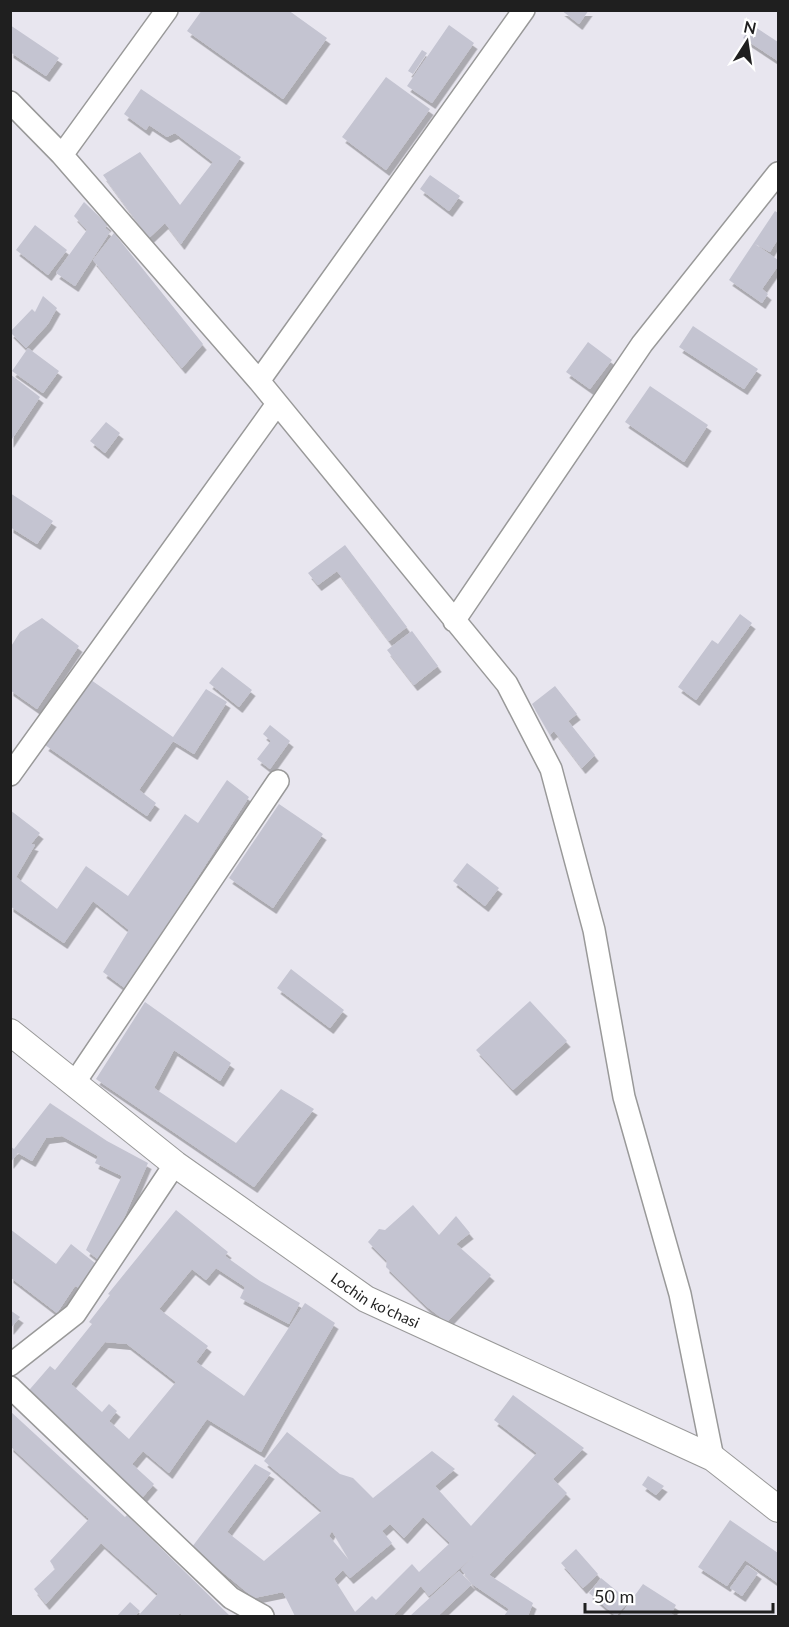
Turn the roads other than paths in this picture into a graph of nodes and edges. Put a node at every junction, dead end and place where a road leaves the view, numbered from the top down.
1 (167, 10) edge
2 (524, 10) edge
3 (10, 102) edge
4 (62, 155) junction
5 (778, 173) edge
6 (258, 381) junction
7 (277, 404) junction
8 (454, 621) junction
9 (10, 775) edge
10 (278, 781) dead end
11 (10, 1032) edge
12 (75, 1082) junction
13 (175, 1164) junction
14 (10, 1365) edge
15 (10, 1387) edge
16 (713, 1458) junction
17 (778, 1509) edge
18 (263, 1617) edge

1 - 4 street
2 - 6 street
3 - 4 street
4 - 6 street
5 - 8 street
6 - 7 street
7 - 8 street
7 - 9 street
8 - 16 street
10 - 12 street
11 - 12 street, Lochin ko'chasi
12 - 13 street, Lochin ko'chasi
13 - 14 street
13 - 16 street, Lochin ko'chasi
15 - 18 street
16 - 17 street, Lochin ko'chasi

